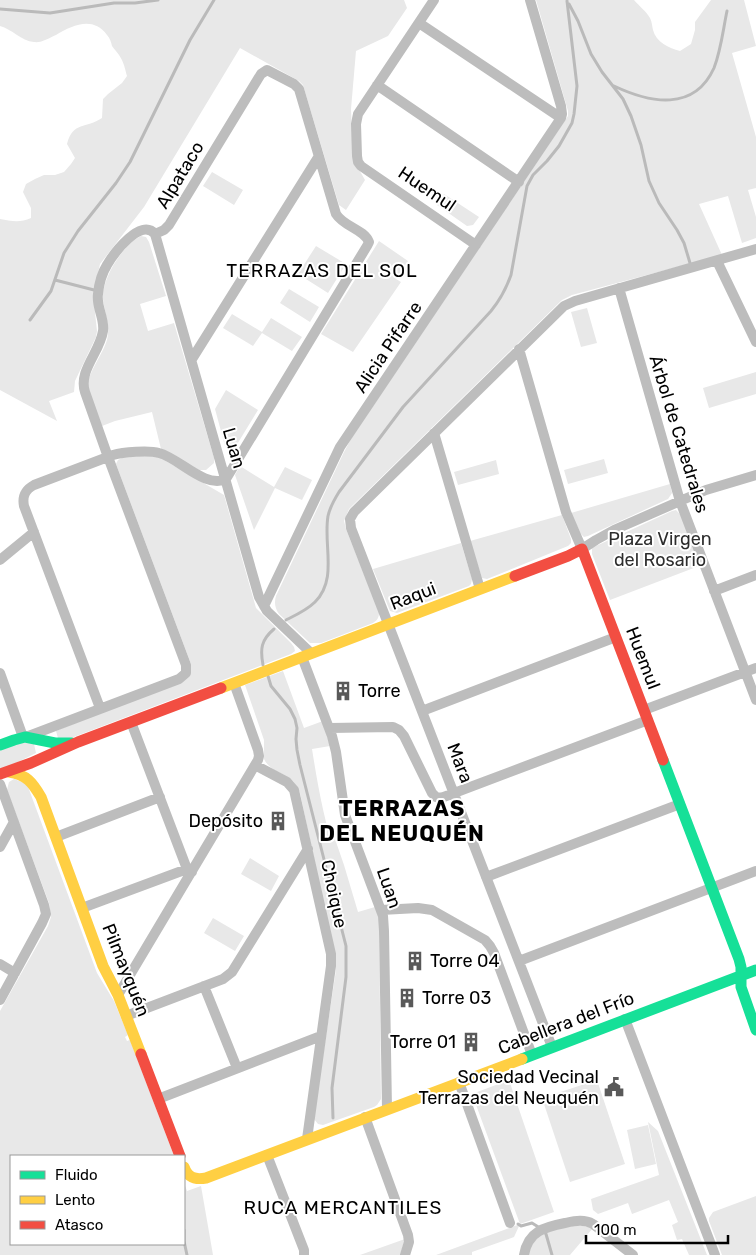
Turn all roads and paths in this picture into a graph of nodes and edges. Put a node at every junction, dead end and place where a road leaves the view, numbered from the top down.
1 (434, 0) edge
2 (523, 0) edge
3 (531, 3) edge
4 (419, 23) junction
5 (377, 86) junction
6 (561, 118) junction
7 (319, 156) junction
8 (519, 182) junction
9 (155, 234) junction
10 (476, 245) junction
11 (756, 250) edge
12 (717, 260) junction
13 (618, 288) junction
14 (756, 342) edge
15 (520, 349) junction
16 (192, 360) junction
17 (434, 432) junction
18 (108, 457) junction
19 (756, 475) edge
20 (226, 479) junction
21 (680, 501) junction
22 (34, 532) junction
23 (582, 549) junction
24 (0, 560) edge
25 (756, 575) edge
26 (480, 589) junction
27 (714, 591) junction
28 (264, 606) junction
29 (388, 624) junction
30 (616, 636) junction
31 (306, 655) junction
32 (756, 668) edge
33 (745, 672) junction
34 (0, 674) edge
35 (234, 683) junction
36 (756, 700) edge
37 (100, 708) junction
38 (422, 711) junction
39 (646, 715) junction
40 (131, 722) junction
41 (330, 728) junction
42 (28, 738) junction
43 (78, 742) junction
44 (0, 745) edge
45 (33, 762) junction
46 (255, 765) junction
47 (4, 773) edge
48 (0, 784) edge
49 (454, 794) junction
50 (41, 797) junction
51 (160, 797) junction
52 (680, 804) junction
53 (14, 822) junction
54 (56, 837) junction
55 (0, 847) edge
56 (308, 849) junction
57 (190, 870) junction
58 (756, 871) edge
59 (486, 877) junction
60 (712, 888) junction
61 (82, 908) junction
62 (381, 910) junction
63 (519, 961) junction
64 (0, 964) edge
65 (756, 970) edge
66 (15, 973) junction
67 (741, 976) junction
68 (204, 986) junction
69 (118, 995) junction
70 (0, 1000) edge
71 (126, 1016) junction
72 (625, 1019) junction
73 (756, 1030) edge
74 (321, 1036) junction
75 (552, 1047) junction
76 (532, 1055) junction
77 (237, 1068) junction
78 (459, 1082) junction
79 (158, 1099) junction
80 (387, 1109) junction
81 (365, 1118) junction
82 (307, 1139) junction
83 (266, 1154) junction
84 (180, 1155) edge
85 (185, 1170) edge
86 (510, 1223) dead end
87 (304, 1255) edge
88 (405, 1255) edge
89 (524, 1255) edge
90 (633, 1255) edge
91 (715, 1255) edge

1 - 4 street
2 - 3 street
3 - 6 street
4 - 5 street
4 - 6 street
5 - 8 street
5 - 10 street, Huemul
6 - 8 street, Alicia Pifarre
7 - 9 street, Alpataco
7 - 16 street
7 - 20 street
8 - 10 street, Alicia Pifarre
9 - 16 street, Luan
9 - 18 street, Alpataco
10 - 28 street, Alicia Pifarre
11 - 12 street
12 - 13 street
12 - 14 street
13 - 15 street
13 - 21 street, Árbol de Catedrales
15 - 17 street
15 - 23 street, Huemul
16 - 20 street, Luan
17 - 26 street
17 - 29 street, Mara
18 - 20 street
18 - 22 street
18 - 37 street, Raqui
19 - 21 street, Raqui
20 - 28 street, Luan
21 - 23 street, Raqui
21 - 27 street, Árbol de Catedrales
22 - 24 street
22 - 37 street
23 - 26 street, Raqui
23 - 30 street, Huemul
25 - 27 street
26 - 29 street, Raqui
27 - 33 street, Árbol de Catedrales
28 - 31 street, Luan
29 - 31 street, Raqui
29 - 38 street, Mara
30 - 38 street
30 - 39 street, Huemul
31 - 35 street, Raqui
31 - 41 street, Luan
32 - 33 street
33 - 36 street, Árbol de Catedrales
33 - 39 street
34 - 42 street
35 - 40 street, Raqui
35 - 46 street
37 - 42 street, Raqui
38 - 49 street, Mara
39 - 49 street
39 - 52 street, Huemul
40 - 43 street, Raqui
40 - 51 street
41 - 49 street
41 - 62 street, Luan
42 - 43 street, Raqui
42 - 44 street, Raqui
42 - 45 street
43 - 45 street, Raqui
45 - 47 street, Raqui
45 - 50 street, Pilmayquén
46 - 56 street, Choique
46 - 57 street
47 - 50 street, Pilmayquén
48 - 53 street
49 - 59 street, Mara
50 - 54 street, Pilmayquén
51 - 54 street
51 - 57 street
52 - 59 street
52 - 60 street, Huemul
53 - 55 street
53 - 66 street
54 - 61 street, Pilmayquén
56 - 68 street
56 - 74 street, Choique
57 - 61 street
57 - 69 street
58 - 60 street
59 - 63 street, Mara
60 - 63 street
60 - 67 street, Huemul
61 - 69 street, Pilmayquén
62 - 76 street
62 - 80 street, Luan
63 - 75 street, Mara
64 - 66 street
65 - 67 street, Cabellera del Frío
66 - 70 street
67 - 72 street, Cabellera del Frío
67 - 73 street, Huemul
68 - 71 street
68 - 77 street
69 - 71 street, Pilmayquén
71 - 79 street, Pilmayquén
72 - 75 street, Cabellera del Frío
72 - 91 street
74 - 77 street
74 - 82 street, Choique
75 - 76 street, Cabellera del Frío
76 - 78 street, Cabellera del Frío
77 - 79 street
78 - 80 street, Cabellera del Frío
78 - 86 street
79 - 84 street, Pilmayquén
80 - 81 street, Cabellera del Frío
81 - 82 street, Cabellera del Frío
81 - 88 street
82 - 83 street, Cabellera del Frío
83 - 85 street, Cabellera del Frío
83 - 87 street
89 - 90 street

